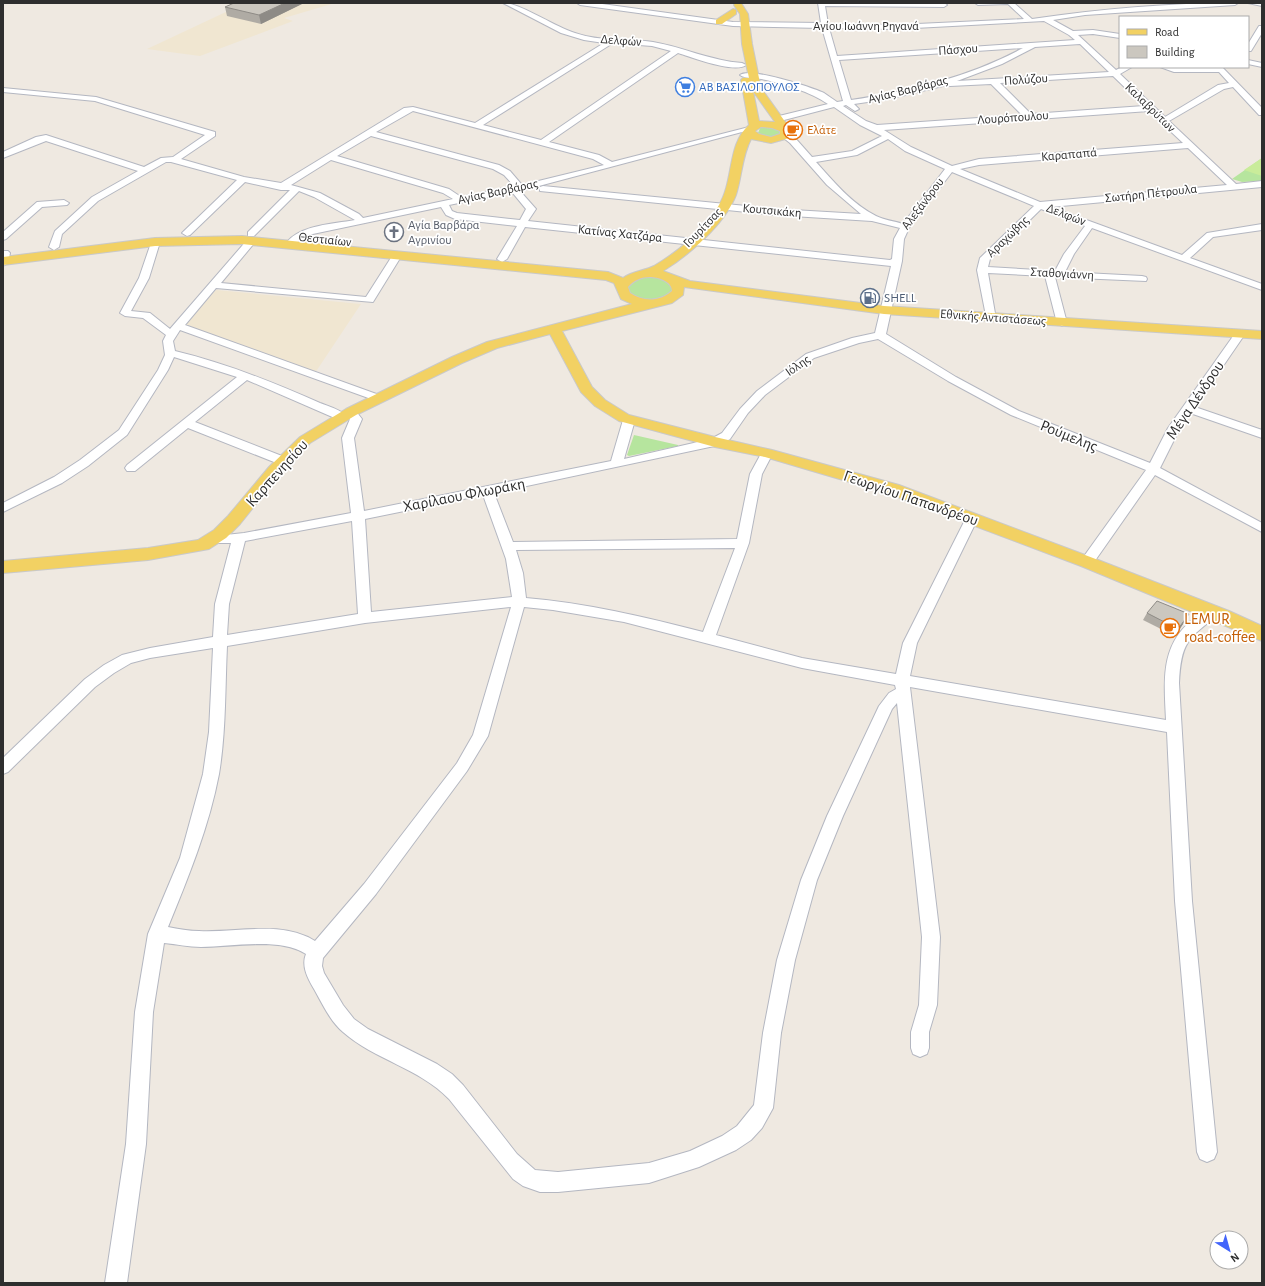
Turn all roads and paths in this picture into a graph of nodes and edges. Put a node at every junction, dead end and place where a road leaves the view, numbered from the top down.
1 (506, 3) edge
2 (580, 3) edge
3 (821, 3) edge
4 (978, 3) edge
5 (1005, 3) edge
6 (1010, 3) edge
7 (1145, 3) edge
8 (1235, 3) edge
9 (1250, 3) edge
10 (1262, 4) edge
11 (1090, 5) dead end
12 (737, 7) edge
13 (1153, 8) junction
14 (1100, 11) junction
15 (944, 12) edge
16 (1085, 13) junction
17 (1163, 16) edge
18 (1046, 19) junction
19 (1030, 21) junction
20 (719, 22) junction
21 (733, 24) junction
22 (744, 24) junction
23 (825, 26) junction
24 (1262, 28) edge
25 (1072, 33) junction
26 (735, 34) dead end
27 (1119, 36) edge
28 (613, 40) junction
29 (1081, 42) junction
30 (737, 44) dead end
31 (1034, 45) junction
32 (1249, 48) edge
33 (677, 50) junction
34 (836, 58) junction
35 (1249, 62) edge
36 (1262, 65) edge
37 (1126, 68) edge
38 (1167, 68) edge
39 (1219, 68) edge
40 (748, 70) junction
41 (1115, 74) junction
42 (994, 82) junction
43 (938, 84) junction
44 (1234, 84) junction
45 (3, 90) edge
46 (828, 98) junction
47 (847, 99) junction
48 (838, 105) junction
49 (1151, 108) junction
50 (1262, 114) edge
51 (1029, 117) junction
52 (778, 119) junction
53 (1164, 121) junction
54 (477, 125) junction
55 (876, 128) junction
56 (751, 129) junction
57 (370, 133) junction
58 (786, 133) junction
59 (888, 136) junction
60 (707, 139) junction
61 (543, 142) junction
62 (1190, 145) junction
63 (3, 155) edge
64 (330, 157) junction
65 (175, 159) junction
66 (810, 160) junction
67 (611, 165) junction
68 (950, 169) junction
69 (145, 170) junction
70 (243, 179) junction
71 (1260, 184) edge
72 (1233, 186) junction
73 (281, 187) junction
74 (297, 188) junction
75 (517, 188) junction
76 (1262, 193) edge
77 (539, 195) junction
78 (459, 200) junction
79 (64, 203) dead end
80 (443, 204) junction
81 (1040, 205) junction
82 (724, 206) junction
83 (873, 218) junction
84 (361, 221) junction
85 (523, 224) junction
86 (1090, 225) junction
87 (905, 227) junction
88 (1262, 227) edge
89 (187, 233) junction
90 (3, 237) edge
91 (251, 237) junction
92 (293, 241) junction
93 (155, 242) junction
94 (692, 242) junction
95 (54, 247) junction
96 (397, 255) junction
97 (4, 258) edge
98 (502, 259) junction
99 (1183, 259) junction
100 (897, 261) junction
101 (982, 270) junction
102 (648, 273) junction
103 (666, 273) junction
104 (1054, 274) junction
105 (1142, 279) dead end
106 (213, 285) junction
107 (1262, 287) edge
108 (622, 289) junction
109 (726, 290) junction
110 (668, 300) junction
111 (651, 303) junction
112 (884, 310) junction
113 (588, 319) junction
114 (991, 319) junction
115 (1062, 323) junction
116 (175, 330) junction
117 (548, 330) junction
118 (1240, 334) junction
119 (880, 335) junction
120 (1262, 335) edge
121 (564, 346) junction
122 (170, 353) junction
123 (571, 364) junction
124 (245, 376) junction
125 (378, 398) junction
126 (1188, 408) junction
127 (346, 415) junction
128 (629, 420) junction
129 (187, 423) junction
130 (1262, 434) edge
131 (715, 442) junction
132 (767, 454) junction
133 (283, 461) junction
134 (616, 464) junction
135 (131, 468) dead end
136 (1153, 469) junction
137 (487, 490) junction
138 (3, 508) edge
139 (358, 516) junction
140 (972, 518) junction
141 (1262, 528) edge
142 (239, 538) junction
143 (212, 540) junction
144 (743, 543) junction
145 (508, 546) junction
146 (1087, 562) junction
147 (3, 567) edge
148 (519, 602) junction
149 (1213, 612) junction
150 (365, 618) junction
151 (1262, 634) edge
152 (707, 638) junction
153 (221, 643) junction
154 (903, 687) junction
155 (1174, 728) junction
156 (3, 768) edge
157 (157, 934) junction
158 (317, 952) junction
159 (920, 1048) dead end
160 (1207, 1152) dead end
161 (116, 1283) edge

1 - 28 street, Δελφών
2 - 20 street, Αγίου Ιωάννη Ρηγανά
3 - 15 street
3 - 23 street
4 - 5 street
6 - 19 street
7 - 13 street
7 - 14 street
8 - 13 street, Αγίου Ιωάννη Ρηγανά
9 - 10 street
11 - 14 street
12 - 20 main road
12 - 21 main road
12 - 22 main road
13 - 16 street, Αγίου Ιωάννη Ρηγανά
13 - 17 street
14 - 16 street
15 - 19 street, Αγίου Ιωάννη Ρηγανά
15 - 23 street, Αγίου Ιωάννη Ρηγανά
16 - 18 street, Αγίου Ιωάννη Ρηγανά
18 - 19 street, Αγίου Ιωάννη Ρηγανά
18 - 25 street, Καλαβρύτων
20 - 21 street, Αγίου Ιωάννη Ρηγανά
21 - 22 street, Αγίου Ιωάννη Ρηγανά
21 - 26 main road
22 - 23 street, Αγίου Ιωάννη Ρηγανά
22 - 40 main road
23 - 34 street
24 - 32 street
25 - 27 street
25 - 29 street, Καλαβρύτων
28 - 33 street, Δελφών
28 - 54 street
29 - 31 street, Πάσχου
29 - 41 street, Καλαβρύτων
30 - 40 main road
31 - 34 street, Πάσχου
31 - 43 street, Αγίας Βαρβάρας
33 - 40 street, Δελφών
33 - 61 street
34 - 47 street
35 - 36 street
37 - 41 street
38 - 39 street
39 - 44 street
40 - 46 street, Δελφών
40 - 52 main road
40 - 56 main road
41 - 42 street, Πολύζου
41 - 49 street, Καλαβρύτων
42 - 43 street, Πολύζου
42 - 51 street
43 - 47 street, Αγίας Βαρβάρας
44 - 50 street
44 - 53 street
45 - 65 street
46 - 47 street, Δελφών
46 - 48 street, Δελφών
47 - 48 street, Αγίας Βαρβάρας
47 - 55 street, Δελφών
48 - 52 street, Αγίας Βαρβάρας
48 - 55 street, Δελφών
49 - 51 street, Λουρόπουλου
49 - 53 street, Καλαβρύτων
51 - 55 street, Λουρόπουλου
52 - 56 main road
52 - 58 main road
53 - 62 street, Καλαβρύτων
54 - 57 street
54 - 61 street
55 - 59 street, Δελφών
56 - 58 main road
56 - 58 main road
56 - 60 street, Αγίας Βαρβάρας
56 - 60 street, Αγίας Βαρβάρας
56 - 82 main road, Γουρίτσας
57 - 64 street
57 - 75 street
58 - 66 street
59 - 66 street
59 - 68 street, Δελφών
60 - 67 street, Αγίας Βαρβάρας
61 - 67 street
62 - 68 street, Καραπαπά
62 - 72 street, Καλαβρύτων
63 - 69 street
64 - 73 street
64 - 78 street
65 - 69 street
65 - 70 street
66 - 83 street
67 - 77 street, Αγίας Βαρβάρας
68 - 81 street, Δελφών
68 - 87 street, Αλεξάνδρου
69 - 95 street
70 - 73 street
70 - 89 street
71 - 72 street, Σωτήρη Πέτρουλα
71 - 76 street
72 - 81 street, Σωτήρη Πέτρουλα
73 - 74 street
74 - 84 street
74 - 91 street
75 - 77 street
75 - 77 street, Αγίας Βαρβάρας
75 - 78 street, Αγίας Βαρβάρας
77 - 82 street, Κουτσικάκη
77 - 85 street
78 - 80 street, Αγίας Βαρβάρας
79 - 90 street
80 - 84 street, Αγίας Βαρβάρας
80 - 85 street, Κατίνας Χατζάρα
81 - 86 street, Δελφών
81 - 101 street, Αραχώβης
82 - 83 street, Κουτσικάκη
82 - 94 main road, Γουρίτσας
83 - 87 street, Κουτσικάκη
84 - 92 street, Αγίας Βαρβάρας
85 - 94 street, Κατίνας Χατζάρα
85 - 98 street
86 - 99 street, Δελφών
86 - 104 street
87 - 100 street, Αλεξάνδρου
88 - 99 street
89 - 91 main road, Θεστιαίων
89 - 95 main road, Θεστιαίων
91 - 92 main road, Θεστιαίων
91 - 93 main road, Θεστιαίων
91 - 106 street
92 - 96 main road, Θεστιαίων
92 - 98 main road, Θεστιαίων
93 - 97 main road, Θεστιαίων
93 - 116 street
94 - 100 street, Κατίνας Χατζάρα
94 - 103 main road, Γουρίτσας
95 - 97 main road, Θεστιαίων
96 - 106 street
96 - 108 main road, Θεστιαίων
98 - 102 main road, Θεστιαίων
99 - 107 street, Δελφών
100 - 112 street, Αλεξάνδρου
101 - 104 street, Σταθογιάννη
101 - 114 street, Αραχώβης
102 - 103 main road, Θεστιαίων
102 - 108 main road, Καρπενησίου
103 - 109 main road, Εθνικής Αντιστάσεως
103 - 110 main road
104 - 105 street, Σταθογιάννη
104 - 115 street
106 - 116 street
108 - 111 main road, Θεστιαίων
108 - 113 main road, Καρπενησίου
109 - 110 main road, Εθνικής Αντιστάσεως
109 - 112 main road, Εθνικής Αντιστάσεως
110 - 111 main road, Εθνικής Αντιστάσεως
111 - 113 main road, Καρπενησίου
112 - 114 main road, Εθνικής Αντιστάσεως
112 - 119 street
113 - 117 main road, Καρπενησίου
113 - 121 main road
114 - 115 main road, Εθνικής Αντιστάσεως
115 - 118 main road, Εθνικής Αντιστάσεως
116 - 122 street
116 - 125 street
117 - 121 main road
117 - 123 main road
117 - 125 main road, Καρπενησίου
118 - 120 main road, Εθνικής Αντιστάσεως
118 - 126 street, Μέγα Δένδρου
119 - 131 street, Ιόλης
119 - 136 street, Ρούμελης
121 - 123 main road
122 - 124 street
122 - 138 street
123 - 128 main road, Γεωργίου Παπανδρέου
124 - 127 street
124 - 129 street
125 - 127 main road, Καρπενησίου
126 - 130 street
126 - 136 street, Μέγα Δένδρου
127 - 133 main road, Καρπενησίου
127 - 139 street
128 - 131 main road, Γεωργίου Παπανδρέου
128 - 134 street
129 - 133 street
129 - 135 street
131 - 132 main road, Γεωργίου Παπανδρέου
131 - 134 street, Χαρίλαου Φλωράκη
132 - 140 main road, Γεωργίου Παπανδρέου
132 - 144 street
133 - 143 main road, Καρπενησίου
134 - 137 street, Χαρίλαου Φλωράκη
136 - 141 street, Ρούμελης
136 - 146 street, Μέγα Δένδρου
137 - 139 street, Χαρίλαου Φλωράκη
137 - 145 street
139 - 142 street, Χαρίλαου Φλωράκη
139 - 150 street
140 - 146 main road, Γεωργίου Παπανδρέου
140 - 154 street
142 - 143 street, Χαρίλαου Φλωράκη
142 - 153 street
143 - 147 main road, Καρπενησίου
144 - 145 street
144 - 152 street
145 - 148 street
146 - 149 main road, Γεωργίου Παπανδρέου
148 - 150 street
148 - 152 street
148 - 158 street
149 - 151 main road, Γεωργίου Παπανδρέου
149 - 155 street
150 - 153 street
152 - 154 street
153 - 156 street
153 - 157 street
154 - 155 street
154 - 158 street
154 - 159 street
155 - 160 street
157 - 158 street
157 - 161 street

